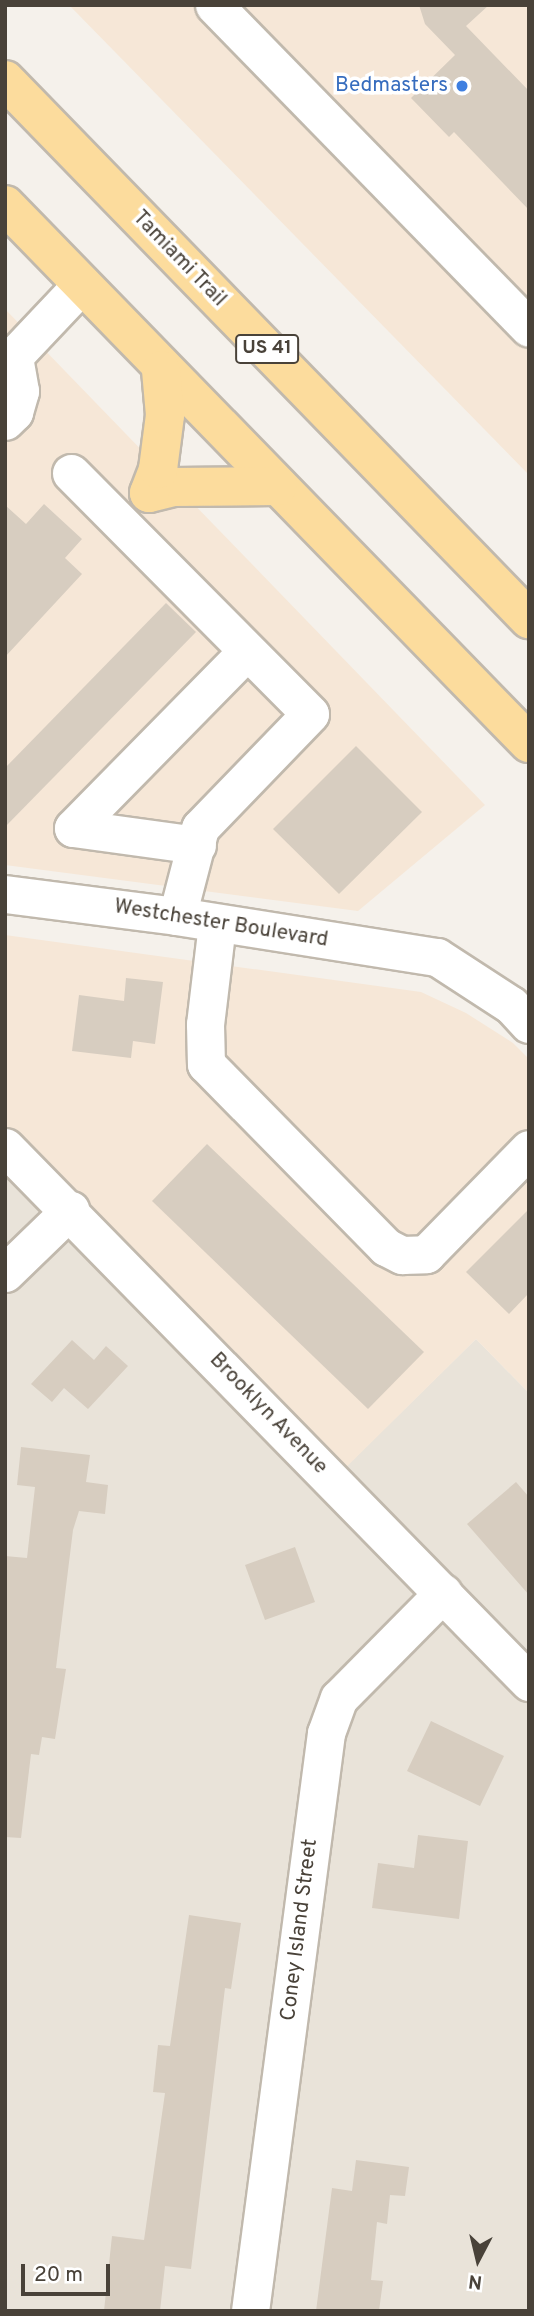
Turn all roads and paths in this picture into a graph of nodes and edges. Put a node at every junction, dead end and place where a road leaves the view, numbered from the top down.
1 (214, 5) edge
2 (5, 80) edge
3 (5, 205) edge
4 (82, 284) junction
5 (529, 328) edge
6 (161, 370) junction
7 (5, 421) edge
8 (71, 473) dead end
9 (278, 486) junction
10 (149, 493) junction
11 (120, 522) junction
12 (529, 619) edge
13 (247, 651) junction
14 (529, 743) edge
15 (197, 845) junction
16 (5, 894) edge
17 (177, 916) junction
18 (217, 923) junction
19 (529, 1024) edge
20 (5, 1147) edge
21 (529, 1149) edge
22 (70, 1210) junction
23 (5, 1273) edge
24 (443, 1593) junction
25 (529, 1682) edge
26 (250, 2311) edge

1 - 5 street
2 - 12 main road, Tamiami Trail / US 41
3 - 4 main road
4 - 6 main road
4 - 7 street
6 - 9 main road
6 - 10 main road
8 - 11 street
9 - 10 main road
9 - 14 main road
10 - 11 street
11 - 13 street
13 - 15 street
13 - 15 street
15 - 17 street
16 - 17 street, Westchester Boulevard
17 - 18 street, Westchester Boulevard
18 - 19 street, Westchester Boulevard
18 - 21 street
20 - 22 street, Brooklyn Avenue
22 - 23 street
22 - 24 street, Brooklyn Avenue
24 - 25 street, Brooklyn Avenue
24 - 26 street, Coney Island Street

